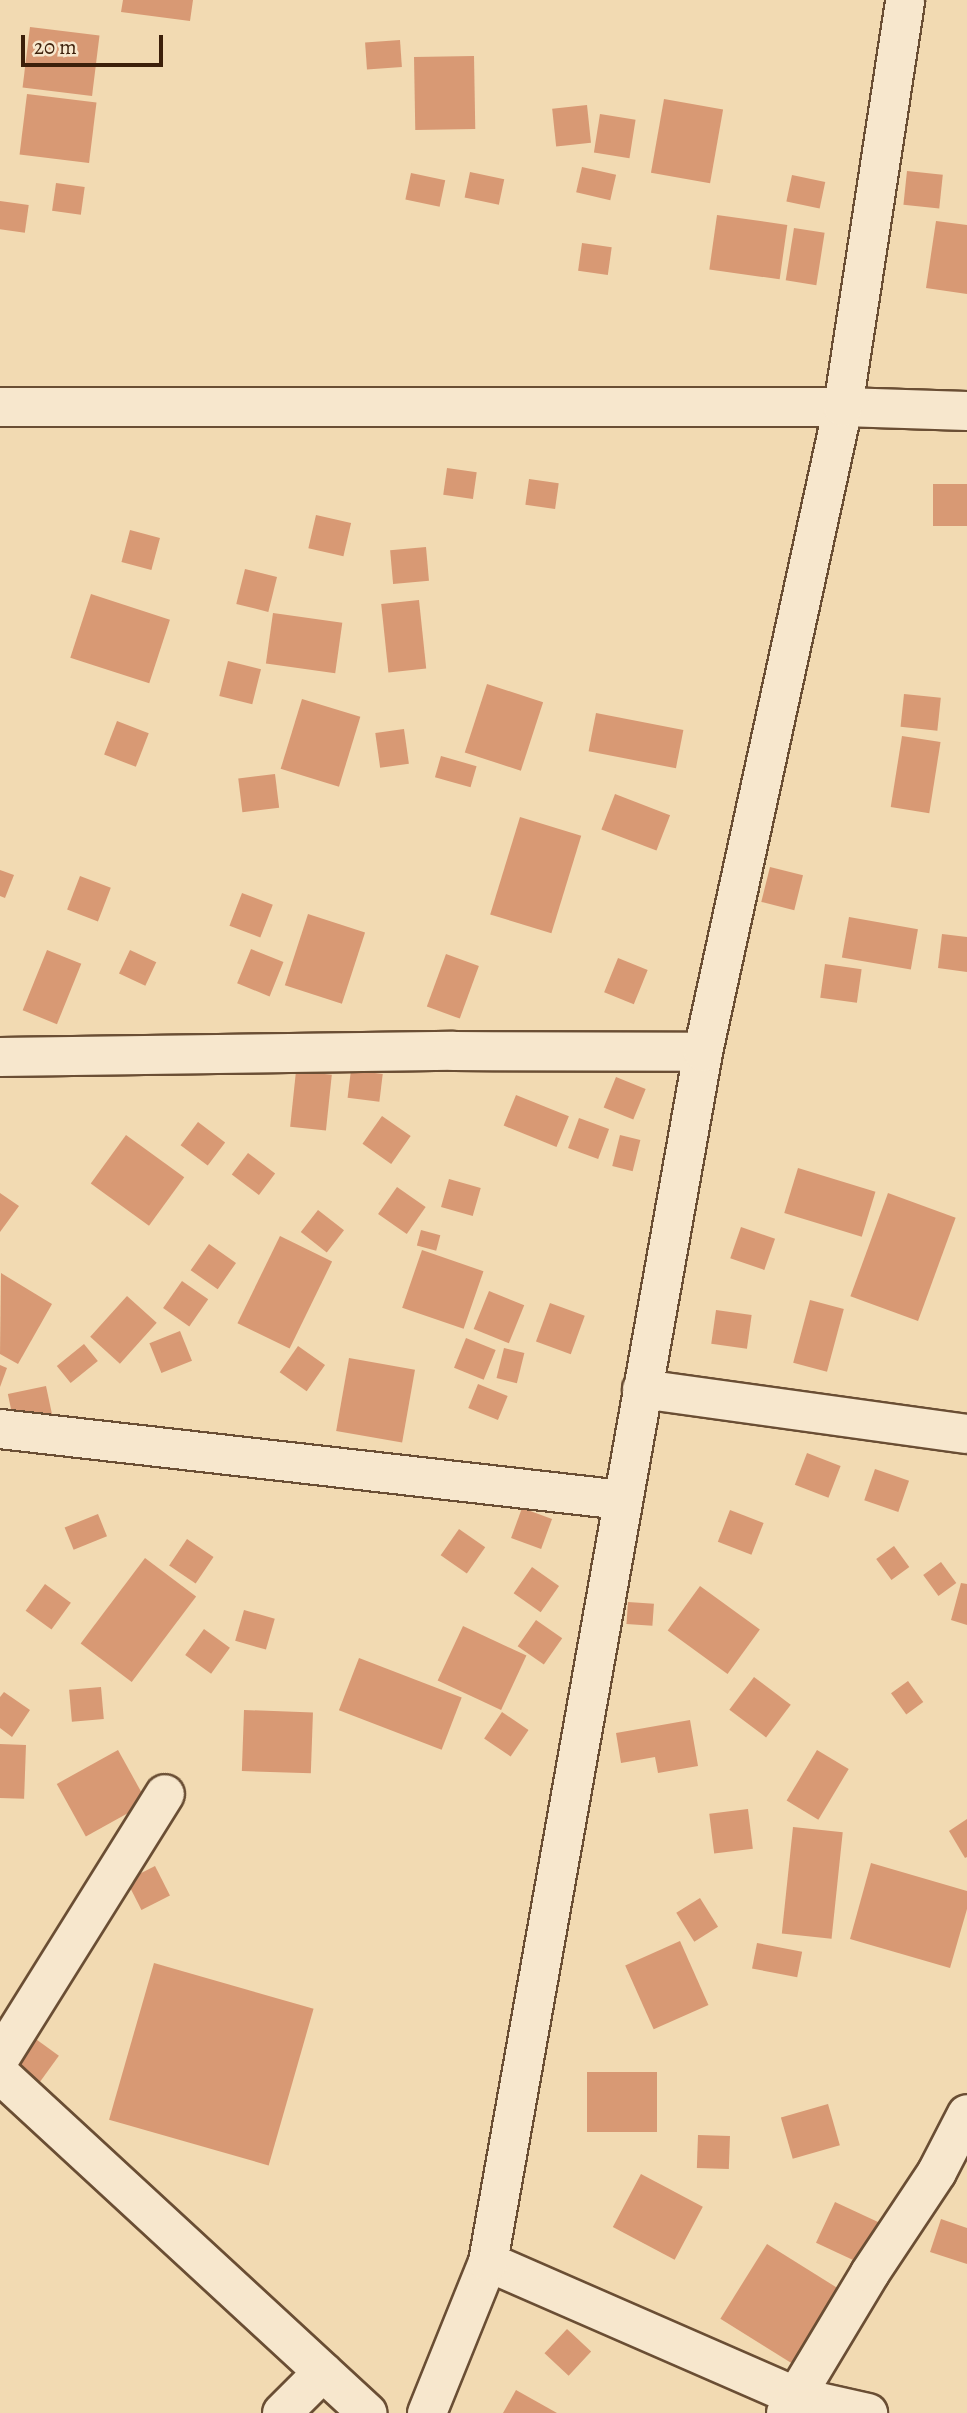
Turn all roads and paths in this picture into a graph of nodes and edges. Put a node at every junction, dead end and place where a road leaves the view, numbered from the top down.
1 (905, 0) edge
2 (0, 407) edge
3 (843, 407) junction
4 (967, 411) edge
5 (703, 1052) junction
6 (0, 1057) edge
7 (642, 1389) junction
8 (0, 1429) edge
9 (967, 1434) edge
10 (622, 1500) junction
11 (165, 1794) dead end
12 (0, 2058) edge
13 (0, 2074) edge
14 (967, 2114) edge
15 (488, 2262) junction
16 (323, 2372) junction
17 (792, 2405) edge
18 (282, 2413) edge
19 (367, 2413) edge
20 (426, 2413) edge
21 (868, 2413) edge

1 - 3 street
2 - 3 street
3 - 4 street
3 - 5 street
5 - 6 street
5 - 7 street
7 - 9 street
7 - 10 street
8 - 10 street
10 - 15 street
11 - 12 street
13 - 16 street
14 - 17 street
15 - 17 street
15 - 20 street
16 - 18 street
16 - 19 street
17 - 21 street

